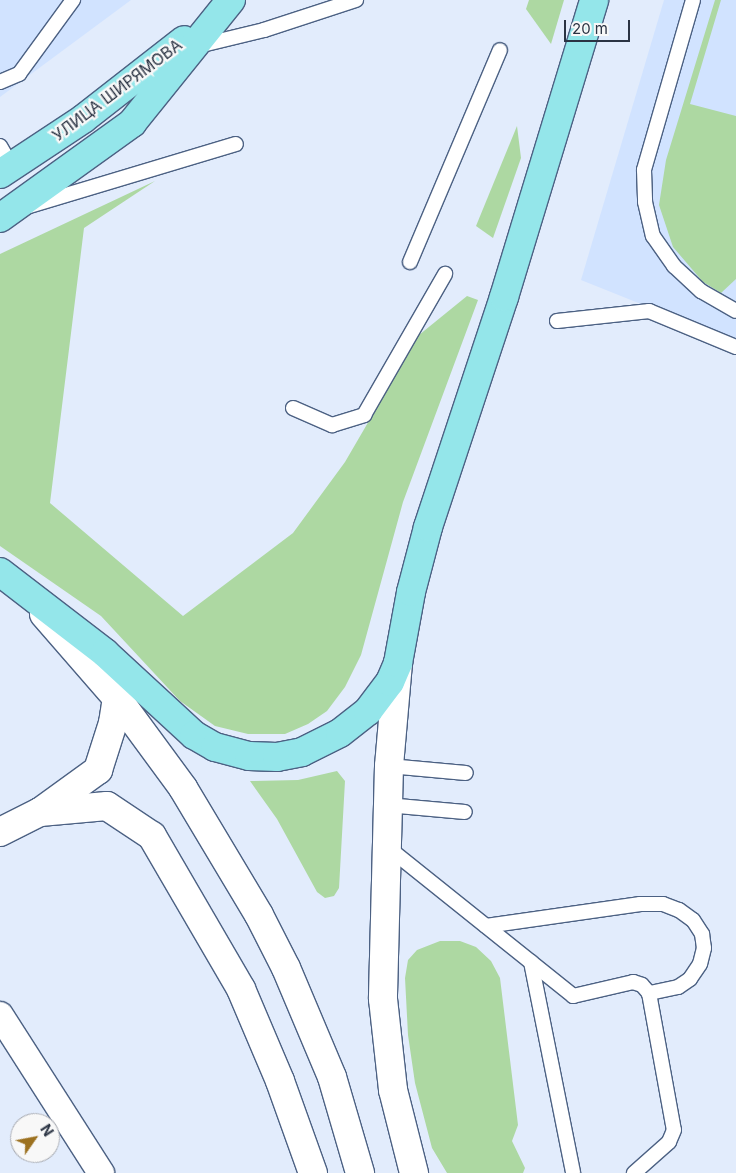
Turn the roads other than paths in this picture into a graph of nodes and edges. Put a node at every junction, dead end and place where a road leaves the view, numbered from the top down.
1 (73, 0) edge
2 (231, 0) edge
3 (356, 0) edge
4 (594, 0) edge
5 (693, 0) edge
6 (193, 47) junction
7 (500, 50) dead end
8 (0, 82) edge
9 (236, 144) dead end
10 (4, 162) edge
11 (6, 214) edge
12 (410, 262) dead end
13 (445, 274) dead end
14 (736, 311) edge
15 (557, 321) dead end
16 (736, 347) edge
17 (293, 408) dead end
18 (9, 578) edge
19 (398, 663) junction
20 (117, 698) junction
21 (388, 766) junction
22 (466, 773) dead end
23 (387, 805) junction
24 (40, 812) junction
25 (464, 812) dead end
26 (0, 832) edge
27 (385, 845) junction
28 (486, 926) junction
29 (531, 962) junction
30 (648, 994) junction
31 (0, 1015) edge
32 (102, 1173) edge
33 (313, 1173) edge
34 (360, 1173) edge
35 (414, 1173) edge
36 (573, 1173) edge
37 (634, 1173) edge

1 - 8 lane
2 - 6 main road
2 - 10 main road, УЛИЦА ШИРЯМОВА
3 - 6 lane
4 - 19 main road
5 - 14 lane
6 - 11 main road
7 - 12 lane
9 - 11 lane
13 - 17 lane
15 - 16 lane
18 - 19 main road
18 - 20 main road
19 - 21 main road
20 - 24 main road
20 - 34 main road
21 - 22 lane
21 - 23 main road
23 - 25 lane
23 - 27 main road
24 - 26 main road
24 - 33 main road
27 - 28 lane
27 - 35 main road
28 - 29 lane
28 - 30 lane
29 - 30 lane
29 - 36 lane
30 - 37 lane
31 - 32 street

